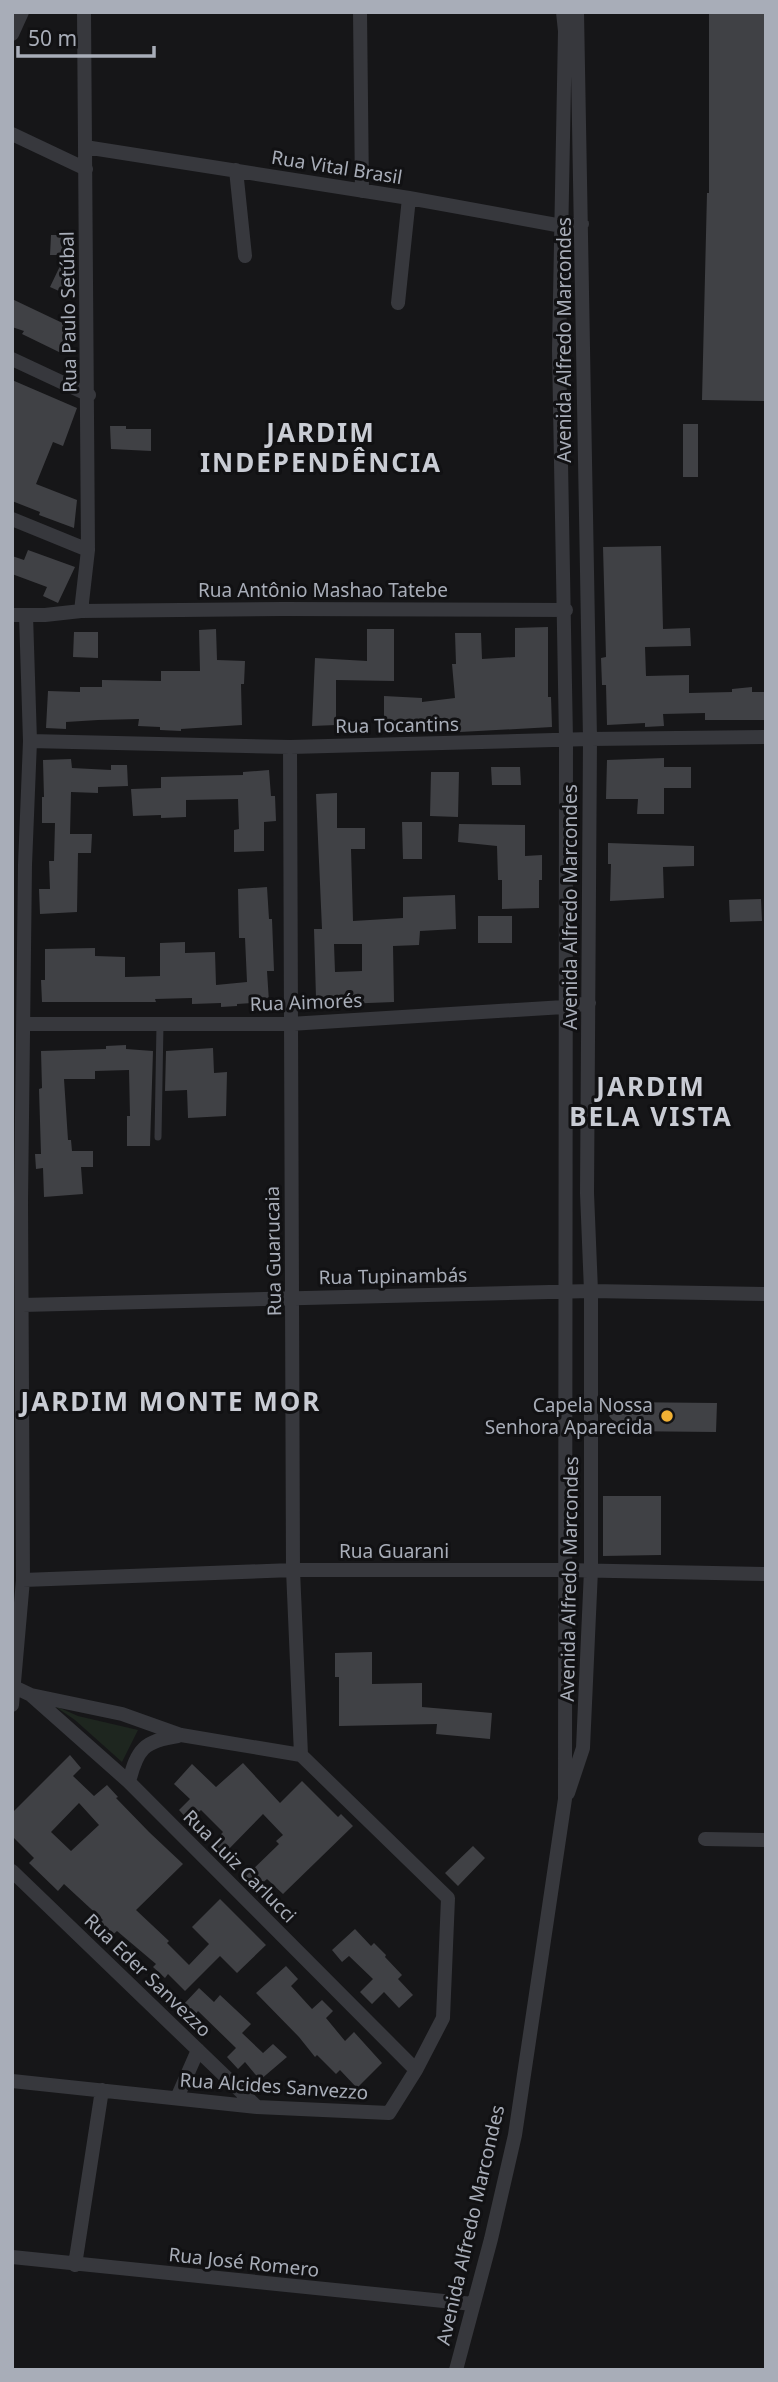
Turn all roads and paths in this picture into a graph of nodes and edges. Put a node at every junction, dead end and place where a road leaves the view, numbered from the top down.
1 (22, 12) edge
2 (84, 12) edge
3 (360, 12) edge
4 (563, 12) edge
5 (578, 12) edge
6 (12, 34) edge
7 (12, 134) edge
8 (85, 147) junction
9 (86, 169) junction
10 (236, 170) junction
11 (362, 191) junction
12 (409, 198) junction
13 (582, 225) junction
14 (562, 226) junction
15 (245, 256) dead end
16 (398, 303) dead end
17 (12, 359) edge
18 (89, 395) junction
19 (560, 474) junction
20 (584, 476) junction
21 (12, 519) edge
22 (88, 550) junction
23 (566, 610) junction
24 (81, 611) junction
25 (19, 615) edge
26 (766, 737) edge
27 (590, 738) junction
28 (566, 740) junction
29 (30, 741) junction
30 (290, 747) junction
31 (19, 865) edge
32 (589, 1003) junction
33 (564, 1007) junction
34 (160, 1023) junction
35 (24, 1024) junction
36 (290, 1024) junction
37 (158, 1137) dead end
38 (17, 1202) edge
39 (590, 1291) junction
40 (564, 1292) junction
41 (766, 1294) edge
42 (293, 1297) junction
43 (22, 1305) junction
44 (293, 1570) junction
45 (564, 1570) junction
46 (590, 1570) junction
47 (766, 1574) edge
48 (23, 1580) junction
49 (13, 1687) edge
50 (31, 1695) junction
51 (12, 1705) edge
52 (181, 1735) junction
53 (301, 1755) junction
54 (130, 1782) junction
55 (565, 1799) junction
56 (705, 1839) dead end
57 (766, 1840) edge
58 (12, 1871) edge
59 (198, 2050) junction
60 (416, 2070) junction
61 (13, 2081) edge
62 (102, 2090) junction
63 (177, 2098) junction
64 (257, 2107) junction
65 (12, 2257) edge
66 (75, 2265) junction
67 (473, 2304) junction
68 (456, 2370) edge

1 - 6 street
2 - 8 street, Rua Paulo Setúbal
3 - 11 street
4 - 14 street, Avenida Alfredo Marcondes
5 - 13 street, Avenida Alfredo Marcondes
7 - 9 street
8 - 9 street, Rua Paulo Setúbal
8 - 10 street, Rua Vital Brasil
9 - 18 street, Rua Paulo Setúbal
10 - 11 street, Rua Vital Brasil
10 - 15 street
11 - 12 street, Rua Vital Brasil
12 - 14 street, Rua Vital Brasil
12 - 16 street
13 - 14 street, Rua Vital Brasil
13 - 20 street, Avenida Alfredo Marcondes
14 - 19 street, Avenida Alfredo Marcondes
17 - 18 street
18 - 22 street, Rua Paulo Setúbal
19 - 20 street
19 - 23 street, Avenida Alfredo Marcondes
20 - 27 street, Avenida Alfredo Marcondes
21 - 22 street
22 - 24 street, Rua Paulo Setúbal
23 - 24 street, Rua Antônio Mashao Tatebe
23 - 28 street, Avenida Alfredo Marcondes
24 - 25 street, Rua Antônio Mashao Tatebe
25 - 29 street
26 - 27 street, Rua Tocantins
27 - 28 street, Rua Tocantins
27 - 32 street, Avenida Alfredo Marcondes
28 - 30 street, Rua Tocantins
28 - 33 street, Avenida Alfredo Marcondes
29 - 30 street, Rua Tocantins
29 - 31 street
30 - 36 street, Rua Guarucaia
31 - 35 street
32 - 33 street, Rua Aimorés
32 - 39 street, Avenida Alfredo Marcondes
33 - 36 street, Rua Aimorés
33 - 40 street, Avenida Alfredo Marcondes
34 - 35 street, Rua Aimorés
34 - 36 street, Rua Aimorés
34 - 37 lane
35 - 38 street
36 - 42 street, Rua Guarucaia
38 - 43 street
39 - 40 street, Rua Tupinambás
39 - 41 street, Rua Tupinambás
39 - 46 street, Avenida Alfredo Marcondes
40 - 42 street, Rua Tupinambás
40 - 45 street, Avenida Alfredo Marcondes
42 - 43 street, Rua Tupinambás
42 - 44 street, Rua Guarucaia
43 - 48 street
44 - 45 street, Rua Guarani
44 - 48 street, Rua Guarani
44 - 53 street, Rua Guarucaia
45 - 46 street, Rua Guarani
45 - 55 street, Avenida Alfredo Marcondes
46 - 47 street, Rua Guarani
46 - 55 street, Avenida Alfredo Marcondes
48 - 49 street
49 - 50 street
49 - 51 street
50 - 52 street
50 - 54 street, Rua Luiz Carlucci
52 - 53 street
52 - 54 street
53 - 60 street, Rua Alcides Sanvezzo
54 - 60 street, Rua Luiz Carlucci
55 - 67 street, Avenida Alfredo Marcondes
56 - 57 street
58 - 59 street, Rua Eder Sanvezzo
59 - 63 street
59 - 64 street, Rua Eder Sanvezzo
60 - 64 street, Rua Alcides Sanvezzo
61 - 62 street, Rua Alcides Sanvezzo
62 - 63 street, Rua Alcides Sanvezzo
62 - 66 street
63 - 64 street, Rua Alcides Sanvezzo
65 - 66 street, Rua José Romero
66 - 67 street, Rua José Romero
67 - 68 street, Avenida Alfredo Marcondes

